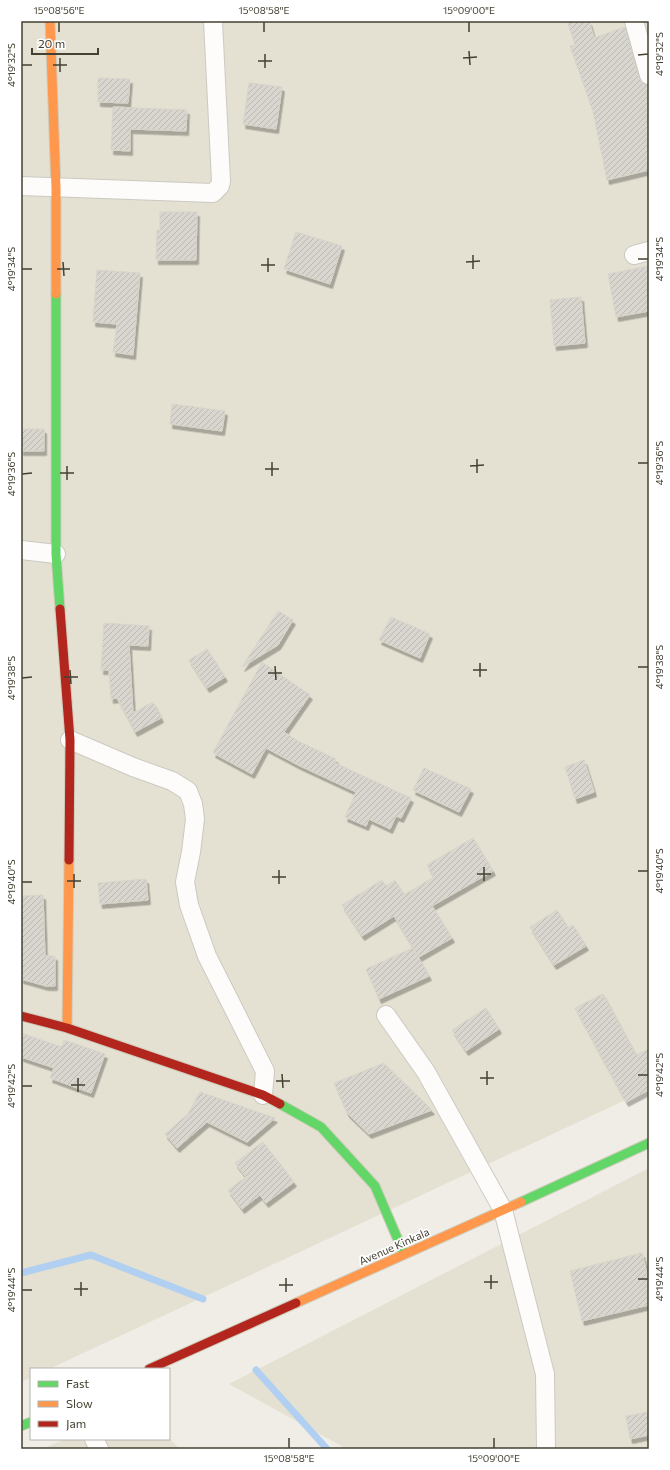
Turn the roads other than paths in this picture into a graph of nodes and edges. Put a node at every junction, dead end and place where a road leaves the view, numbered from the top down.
1 (50, 21) edge
2 (213, 21) edge
3 (634, 21) edge
4 (649, 75) edge
5 (21, 186) edge
6 (56, 188) junction
7 (21, 550) edge
8 (56, 554) junction
9 (70, 740) junction
10 (386, 1015) dead end
11 (21, 1016) edge
12 (67, 1028) junction
13 (264, 1095) junction
14 (649, 1143) edge
15 (503, 1210) junction
16 (404, 1254) junction
17 (151, 1368) edge
18 (94, 1440) edge
19 (99, 1449) edge
20 (546, 1449) edge

1 - 6 street
2 - 6 street
3 - 4 street
5 - 6 street
6 - 8 street
7 - 8 street
8 - 9 street
9 - 12 street
9 - 13 street
10 - 15 street
11 - 12 street
12 - 13 street
13 - 16 street
14 - 15 street, Avenue Kinkala
15 - 16 street, Avenue Kinkala
15 - 20 street
16 - 17 street, Avenue Kinkala
18 - 19 street

